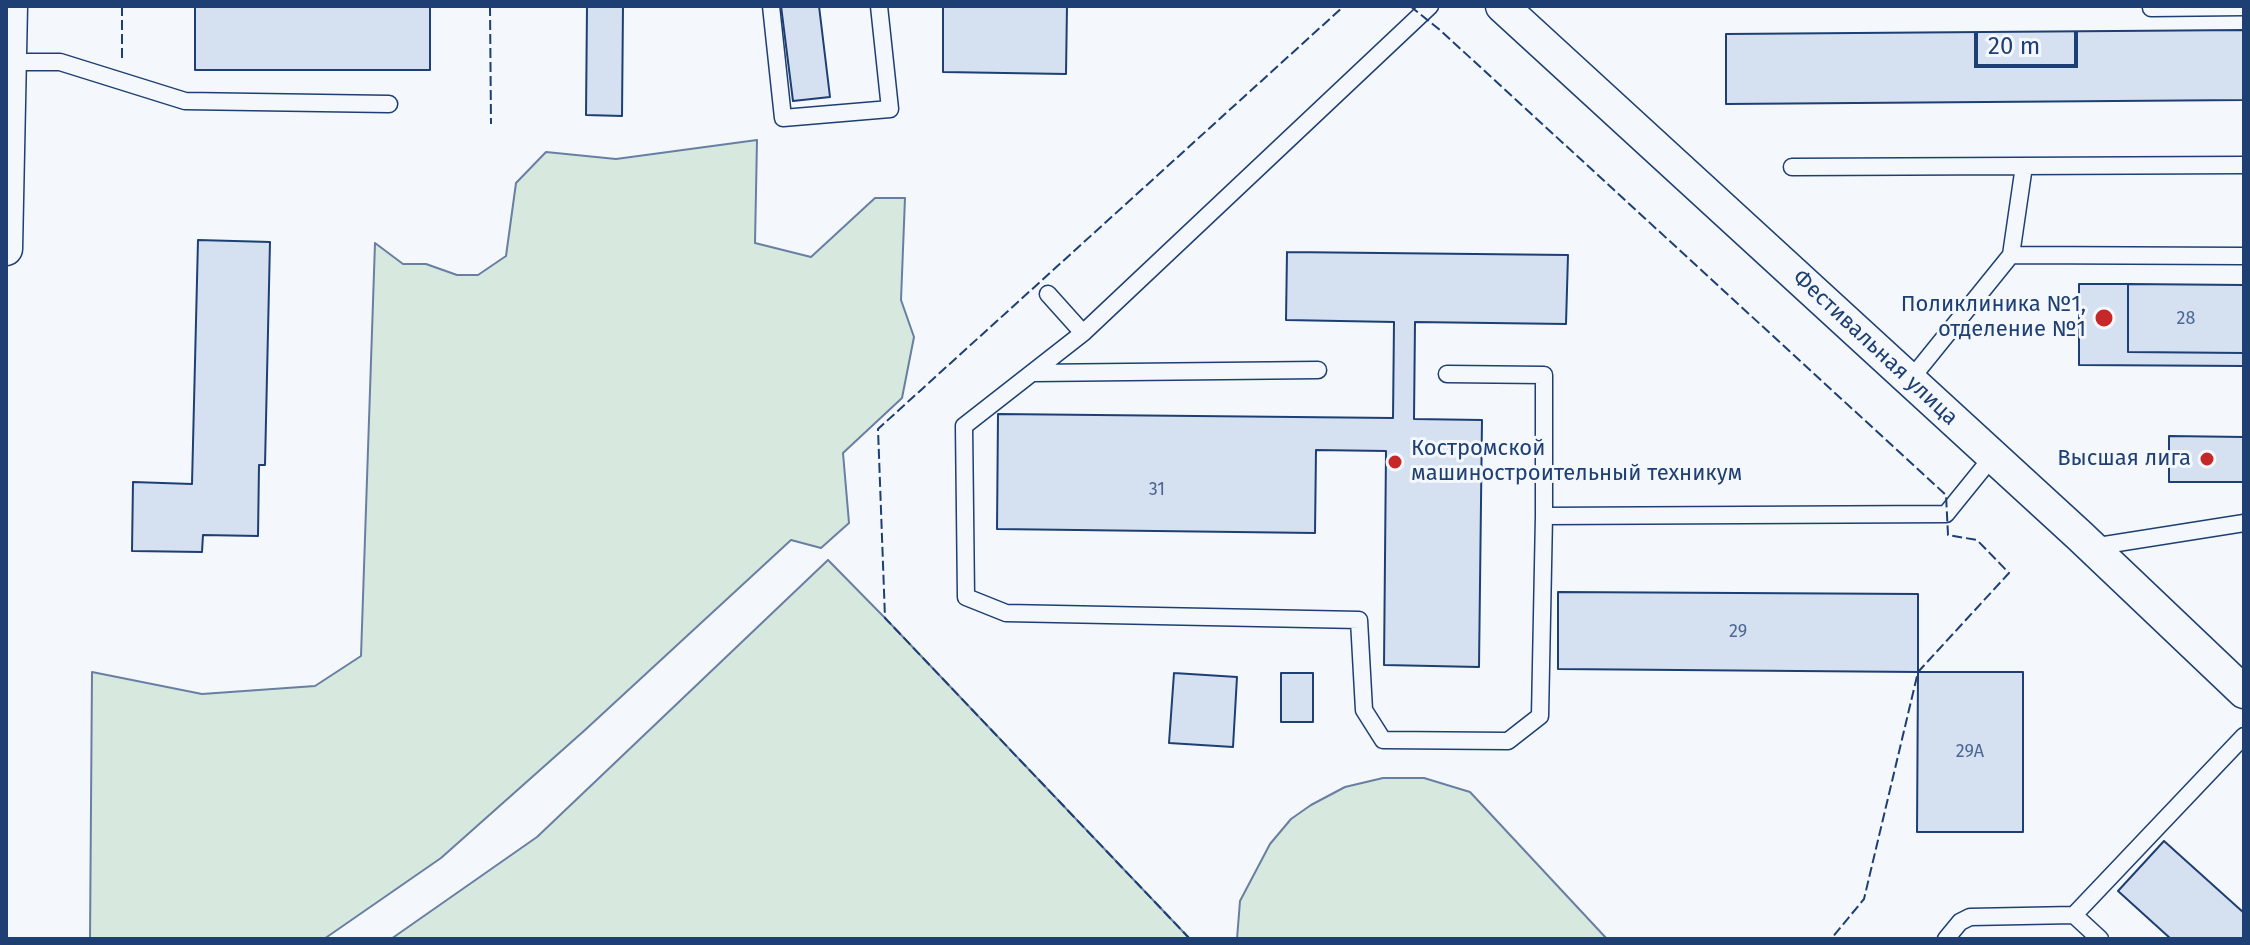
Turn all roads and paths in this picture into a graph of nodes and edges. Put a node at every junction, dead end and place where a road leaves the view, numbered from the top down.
1 (11, 6) edge
2 (771, 6) edge
3 (879, 6) edge
4 (1430, 6) edge
5 (1502, 6) edge
6 (2244, 7) edge
7 (2151, 8) edge
8 (10, 62) junction
9 (389, 104) dead end
10 (2244, 165) edge
11 (2024, 166) junction
12 (1792, 167) dead end
13 (6, 249) edge
14 (2011, 255) junction
15 (2244, 256) edge
16 (1048, 294) dead end
17 (1083, 333) junction
18 (1318, 370) dead end
19 (1033, 373) junction
20 (1447, 374) dead end
21 (1910, 380) junction
22 (1993, 456) junction
23 (1544, 516) junction
24 (2244, 523) edge
25 (2090, 547) junction
26 (2244, 692) edge
27 (2244, 736) edge
28 (2074, 915) junction
29 (1946, 939) edge
30 (2100, 939) edge

1 - 8 street
2 - 3 lane
4 - 17 lane
5 - 21 street, Фестивальная улица
6 - 7 lane
8 - 9 lane
8 - 13 street
10 - 11 lane
11 - 12 lane
11 - 14 lane
14 - 15 lane
14 - 21 lane
16 - 17 lane
17 - 19 lane
18 - 19 lane
19 - 23 lane
20 - 23 lane
21 - 22 street, Фестивальная улица
22 - 23 lane
22 - 25 street, Фестивальная улица
24 - 25 lane
25 - 26 street, Фестивальная улица
27 - 28 lane
28 - 29 lane
28 - 30 lane

